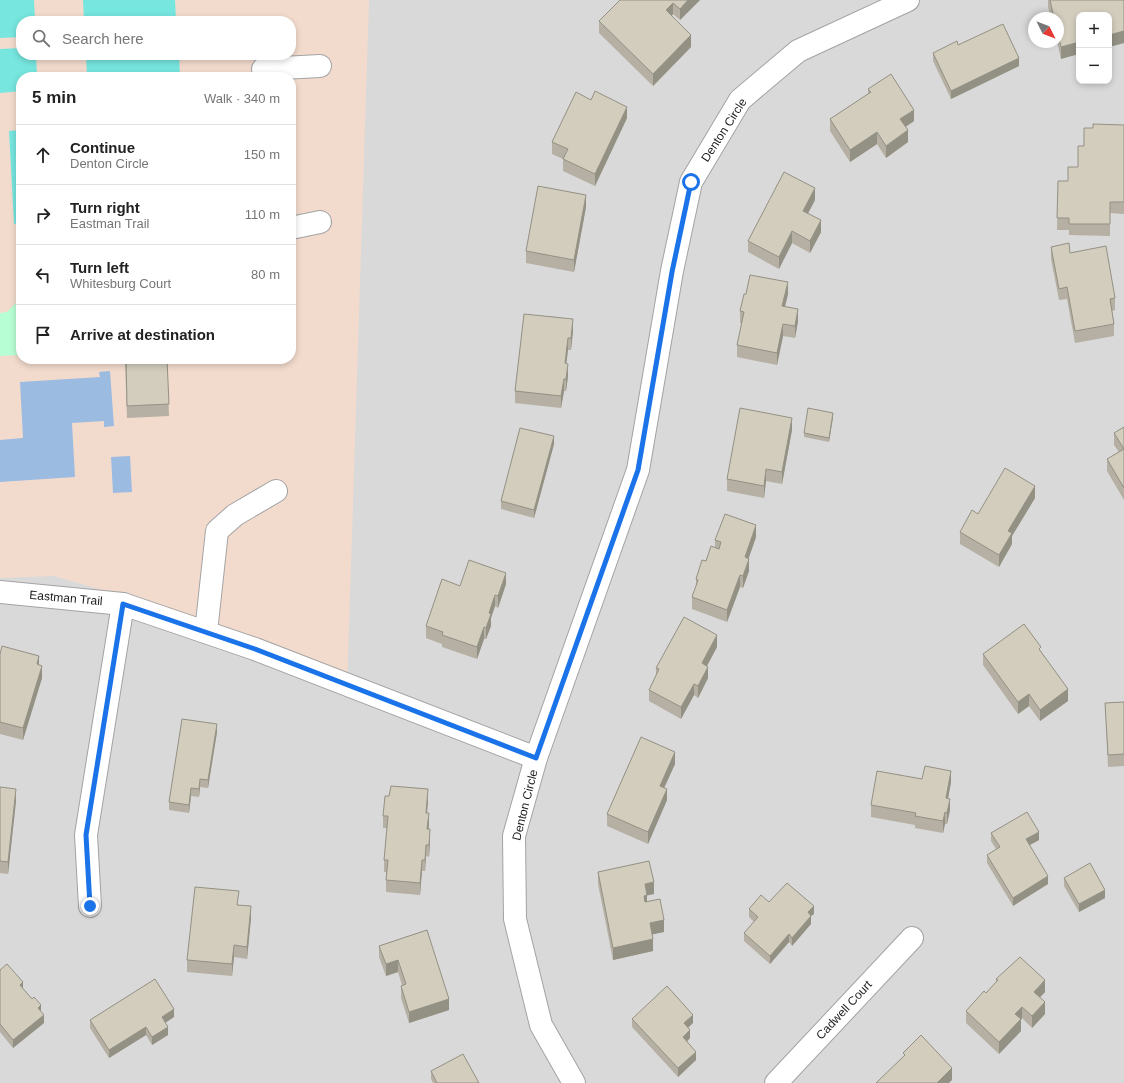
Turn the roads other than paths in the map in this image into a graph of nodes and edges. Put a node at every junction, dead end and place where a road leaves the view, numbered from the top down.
1 (908, 0) edge
2 (320, 66) dead end
3 (263, 69) dead end
4 (320, 222) dead end
5 (296, 227) edge
6 (276, 491) dead end
7 (0, 592) edge
8 (123, 604) junction
9 (206, 632) junction
10 (536, 758) junction
11 (90, 906) dead end
12 (912, 938) dead end
13 (574, 1083) edge
14 (776, 1083) edge

1 - 10 street, Denton Circle
2 - 3 street
4 - 5 street
6 - 9 street
7 - 8 street, Eastman Trail
8 - 9 street, Eastman Trail
8 - 11 street
9 - 10 street, Eastman Trail
10 - 13 street, Denton Circle
12 - 14 street, Cadwell Court

